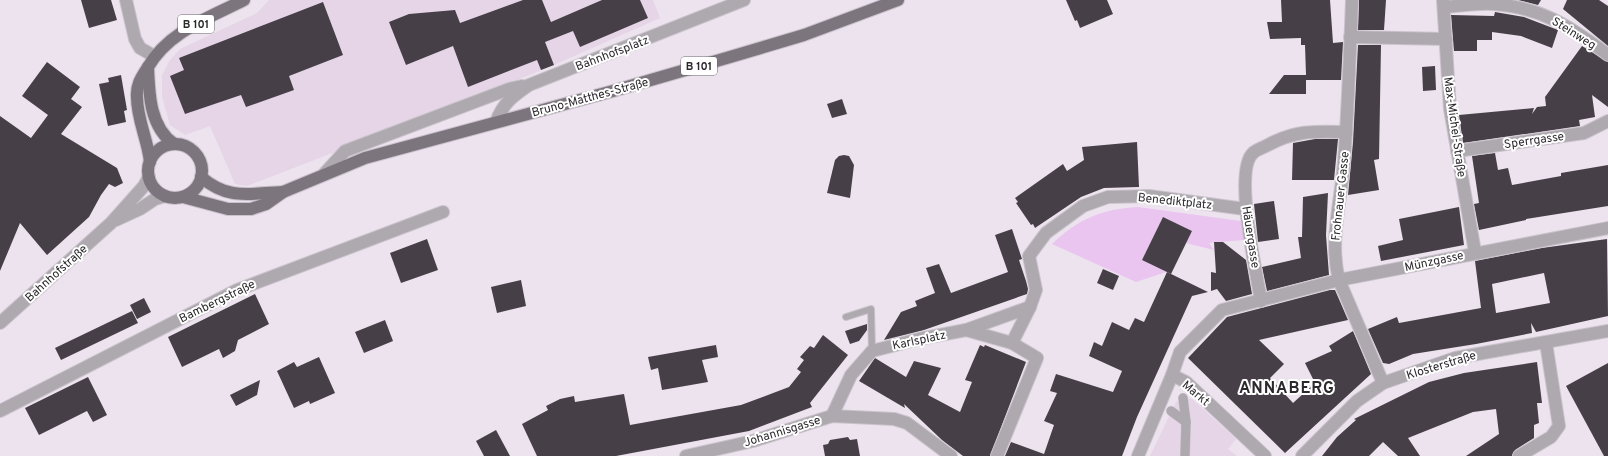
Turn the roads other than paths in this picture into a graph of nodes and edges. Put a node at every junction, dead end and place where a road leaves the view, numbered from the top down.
1 (126, 0) edge
2 (244, 0) edge
3 (744, 0) edge
4 (898, 0) edge
5 (1352, 0) edge
6 (1444, 4) edge
7 (1350, 37) junction
8 (1446, 39) junction
9 (1608, 55) edge
10 (151, 62) junction
11 (529, 85) junction
12 (1608, 121) edge
13 (496, 122) junction
14 (1346, 132) junction
15 (174, 144) junction
16 (1457, 151) junction
17 (150, 162) junction
18 (324, 174) junction
19 (149, 177) junction
20 (202, 177) junction
21 (283, 192) junction
22 (165, 196) junction
23 (184, 197) junction
24 (1245, 208) junction
25 (443, 212) dead end
26 (111, 222) junction
27 (1608, 228) edge
28 (1475, 252) junction
29 (1339, 280) junction
30 (1261, 301) junction
31 (1030, 307) junction
32 (846, 317) dead end
33 (0, 323) edge
34 (966, 330) junction
35 (1608, 331) edge
36 (1012, 343) junction
37 (1546, 343) junction
38 (872, 351) junction
39 (1172, 375) junction
40 (1383, 383) junction
41 (1183, 398) dead end
42 (0, 411) edge
43 (1171, 411) dead end
44 (832, 416) junction
45 (1186, 422) junction
46 (686, 456) edge
47 (951, 456) edge
48 (997, 456) edge
49 (1138, 456) edge
50 (1185, 456) edge
51 (1265, 456) edge
52 (1302, 456) edge
53 (1519, 456) edge

1 - 10 street
2 - 10 main road, B 101
3 - 11 street, Bahnhofsplatz
4 - 13 main road, Bruno-Matthes-Straße / B 101
5 - 7 street, Frohnauer Gasse
6 - 8 street, Max-Michel-Straße
6 - 9 street, Steinweg
7 - 8 street
7 - 14 street, Frohnauer Gasse
8 - 16 street, Max-Michel-Straße
10 - 15 main road
10 - 17 main road, B 101
11 - 13 street, Bahnhofsplatz
11 - 18 street
12 - 16 street, Sperrgasse
13 - 18 main road, Bruno-Matthes-Straße / B 101
14 - 24 street, Häuergasse
14 - 29 street, Frohnauer Gasse
15 - 17 main road
15 - 20 main road
16 - 28 street, Max-Michel-Straße
17 - 19 main road
18 - 21 main road, Bruno-Matthes-Straße / B 101
19 - 22 main road
19 - 26 street, Bahnhofstraße
20 - 21 main road, Bruno-Matthes-Straße / B 101
20 - 23 main road
21 - 23 main road, Bruno-Matthes-Straße / B 101
22 - 23 main road
22 - 26 street, Bahnhofstraße
24 - 30 street, Häuergasse
24 - 31 street, Benediktplatz
25 - 42 street, Bambergstraße
26 - 33 street, Bahnhofstraße
27 - 28 street, Münzgasse
28 - 29 street, Münzgasse
29 - 30 street, Münzgasse
29 - 40 street, Frohnauer Gasse
30 - 39 street, Münzgasse
31 - 34 street, Karlsplatz
31 - 36 street
32 - 38 lane
34 - 36 street, Karlsplatz
34 - 38 street, Karlsplatz
35 - 37 street, Klosterstraße
36 - 48 street, Karlsplatz
37 - 40 street, Klosterstraße
37 - 53 street
38 - 44 street, Johannisgasse
39 - 49 street, Markt
39 - 51 street, Markt
40 - 52 street, Klosterstraße
41 - 45 street, Markt
43 - 45 street
44 - 46 street, Johannisgasse
44 - 47 street, Johannisgasse
45 - 50 street, Markt

